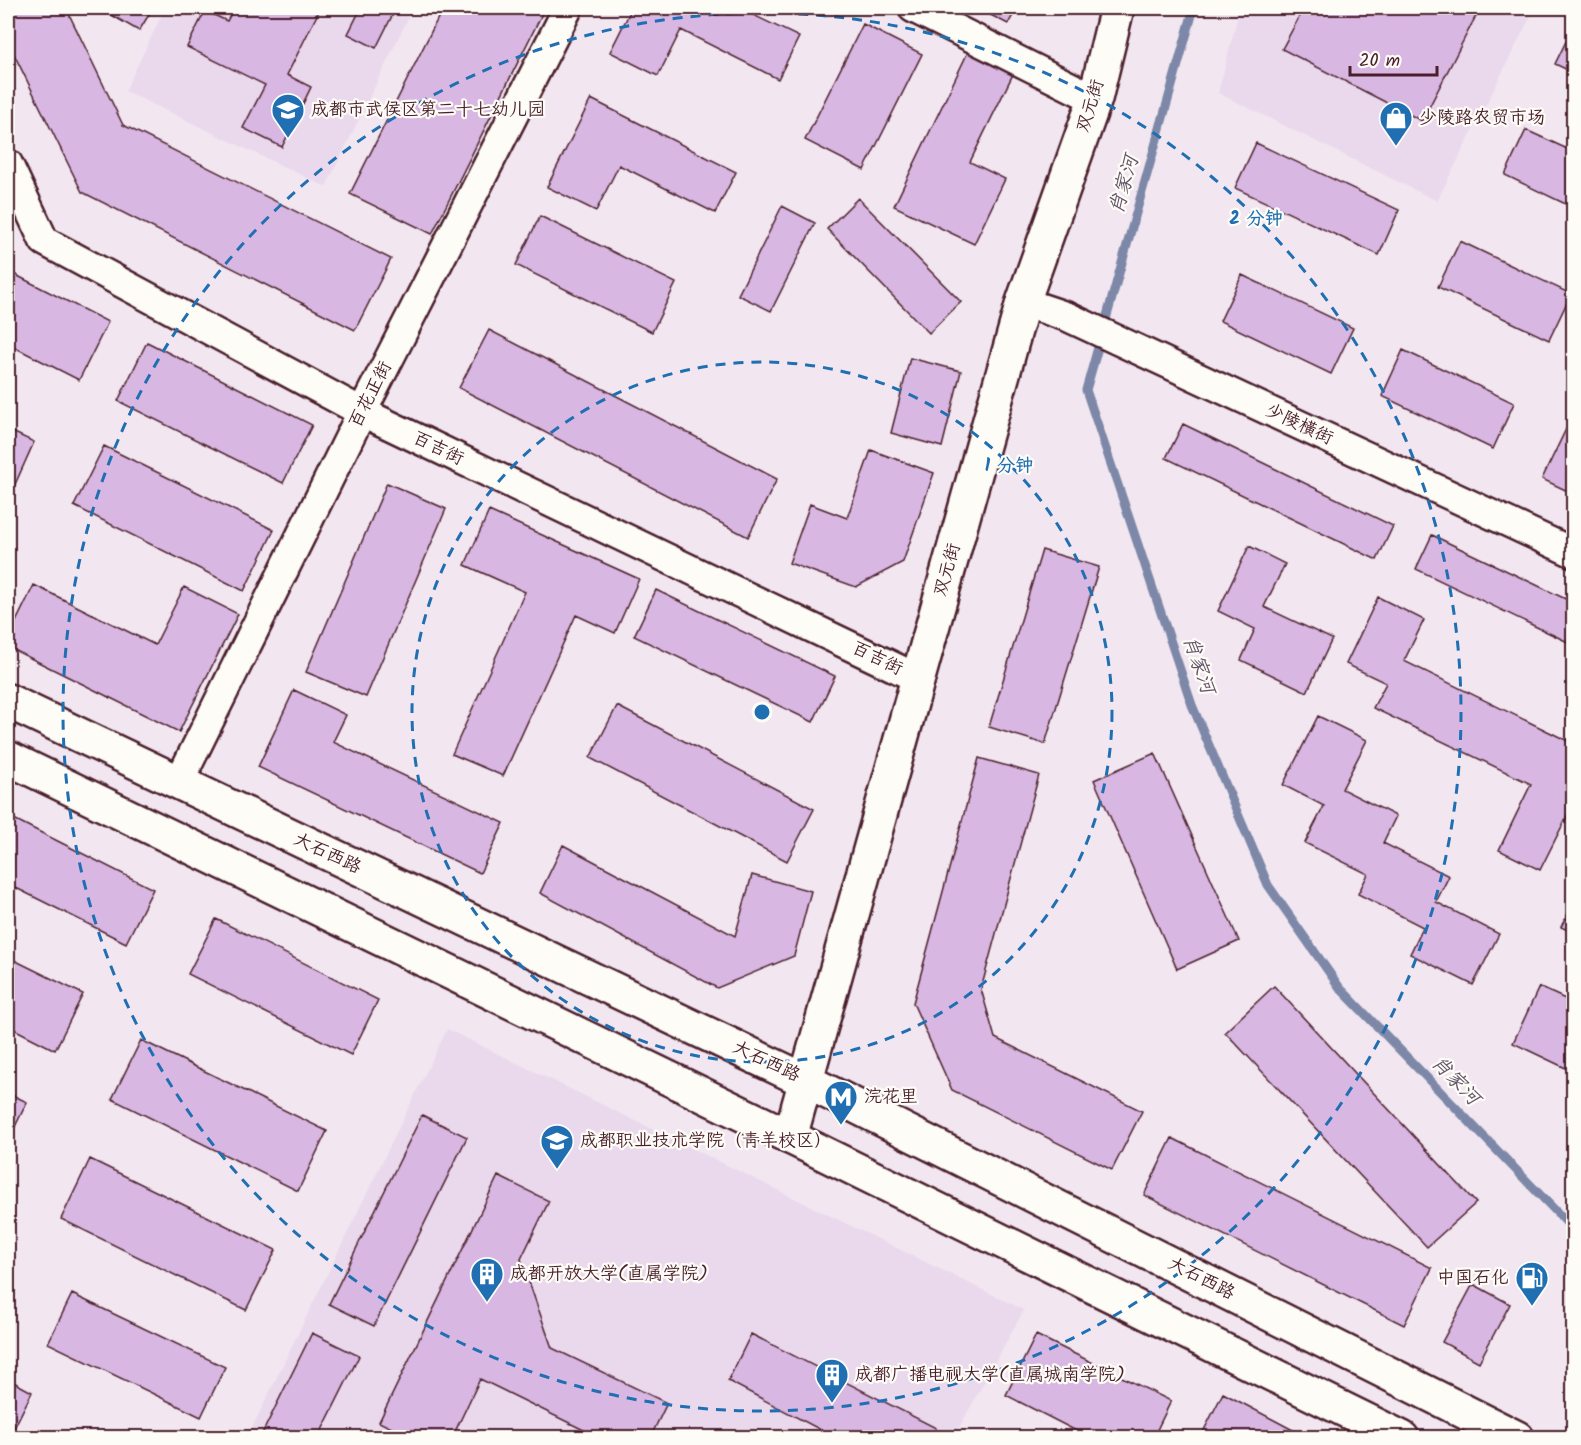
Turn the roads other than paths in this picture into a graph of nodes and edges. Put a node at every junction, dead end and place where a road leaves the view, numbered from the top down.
1 (568, 8) edge
2 (913, 8) edge
3 (1118, 8) edge
4 (1095, 99) junction
5 (8, 164) edge
6 (1023, 302) junction
7 (362, 412) junction
8 (1574, 553) edge
9 (917, 678) junction
10 (8, 701) edge
11 (8, 758) edge
12 (178, 784) junction
13 (806, 1081) junction
14 (790, 1137) junction
15 (1386, 1434) edge
16 (1517, 1437) edge

1 - 7 street, 百花正街
2 - 4 street
3 - 4 main road, 双元街
4 - 6 main road, 双元街
5 - 7 street, 百吉街
6 - 8 street, 少陵横街
6 - 9 main road, 双元街
7 - 9 street, 百吉街
7 - 12 street, 百花正街
9 - 13 main road, 双元街
10 - 12 main road, 大石西路
11 - 14 main road
12 - 13 main road, 大石西路
13 - 14 main road, 双元街
13 - 16 main road, 大石西路
14 - 15 main road

